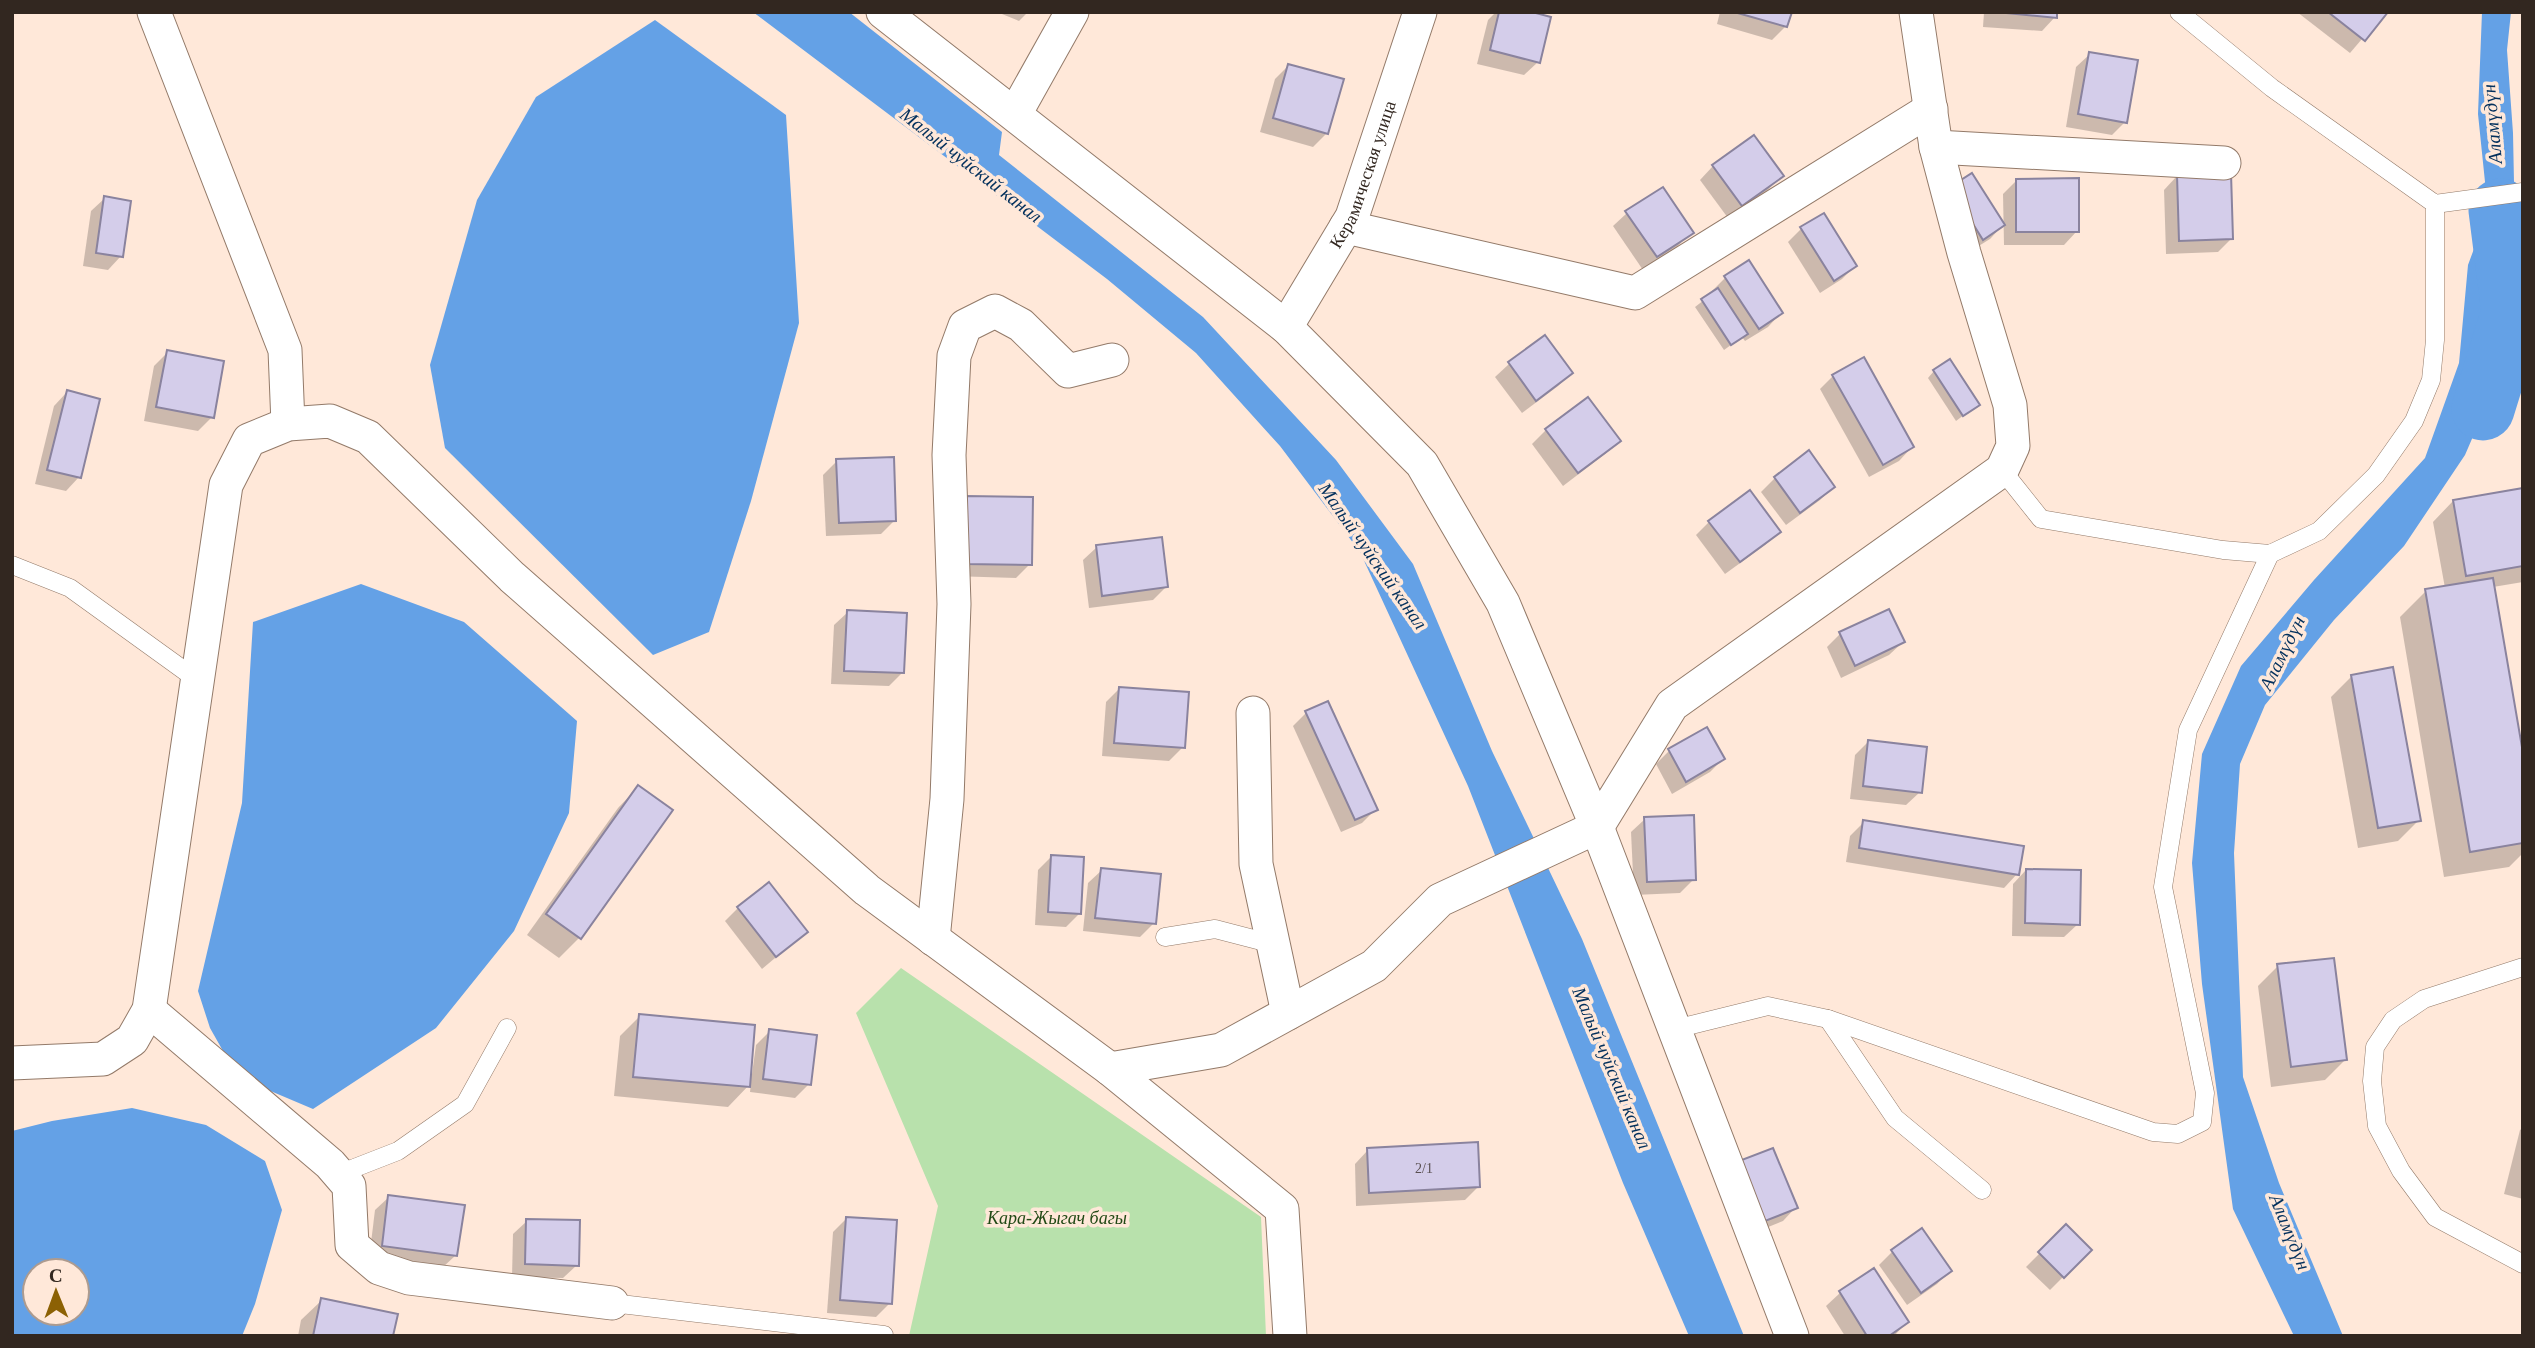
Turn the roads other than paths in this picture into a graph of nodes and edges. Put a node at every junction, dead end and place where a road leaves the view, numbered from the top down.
1 (155, 12) edge
2 (883, 12) edge
3 (1072, 12) edge
4 (1420, 12) edge
5 (1916, 12) edge
6 (2179, 12) edge
7 (1931, 109) junction
8 (1015, 114) junction
9 (1936, 147) junction
10 (2224, 163) dead end
11 (2523, 192) edge
12 (2443, 203) junction
13 (1346, 227) junction
14 (1286, 327) junction
15 (1112, 360) dead end
16 (288, 424) junction
17 (2002, 470) junction
18 (2270, 554) junction
19 (12, 565) edge
20 (197, 679) junction
21 (1254, 713) dead end
22 (1597, 827) junction
23 (1165, 937) dead end
24 (933, 939) junction
25 (1273, 944) junction
26 (2523, 967) edge
27 (149, 1010) junction
28 (1288, 1013) junction
29 (1828, 1019) junction
30 (507, 1028) dead end
31 (1675, 1029) junction
32 (12, 1063) edge
33 (1110, 1069) junction
34 (339, 1174) junction
35 (1982, 1190) dead end
36 (2523, 1264) edge
37 (612, 1303) joint
38 (884, 1335) edge
39 (1290, 1336) edge
40 (1792, 1336) edge

1 - 16 street
2 - 8 street
3 - 8 street
4 - 13 street, Керамическая улица
5 - 7 street
6 - 12 lane
7 - 9 street
7 - 13 street
8 - 14 street
9 - 10 street
9 - 17 street
11 - 12 lane
12 - 18 lane
13 - 14 street, Керамическая улица
14 - 22 street
15 - 24 street
16 - 20 street
16 - 24 street
17 - 18 lane
17 - 22 street
18 - 29 lane
19 - 20 lane
20 - 27 street
21 - 25 street
22 - 28 street
22 - 31 street
23 - 25 lane
24 - 33 street
25 - 28 street
26 - 36 lane
27 - 32 street
27 - 34 street
28 - 33 street
29 - 31 lane
29 - 35 lane
30 - 34 lane
31 - 40 street
33 - 39 street
34 - 37 street
37 - 38 lane

